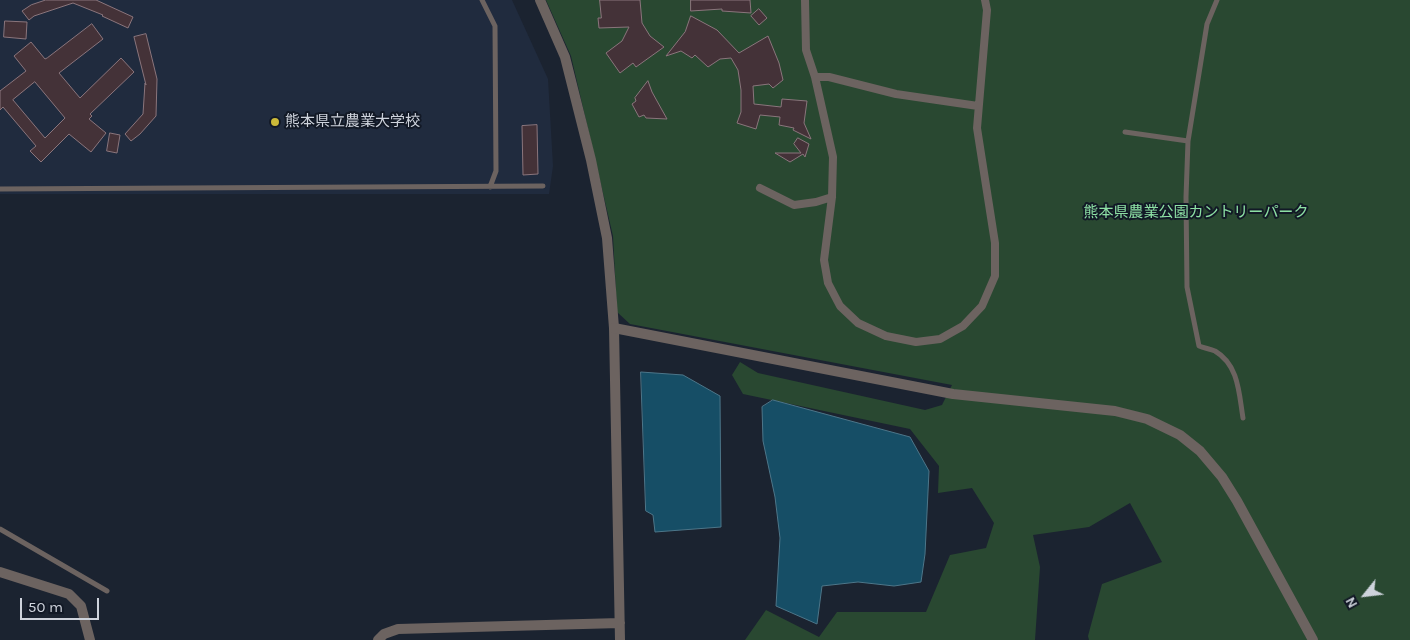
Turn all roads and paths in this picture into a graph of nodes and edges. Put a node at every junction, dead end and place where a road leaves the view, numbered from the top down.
1 (482, 0) edge
2 (540, 0) edge
3 (805, 0) edge
4 (985, 0) edge
5 (1218, 0) edge
6 (815, 77) junction
7 (978, 106) junction
8 (1125, 132) dead end
9 (1188, 141) junction
10 (490, 186) junction
11 (543, 186) dead end
12 (760, 188) dead end
13 (0, 189) edge
14 (832, 197) junction
15 (614, 328) junction
16 (1243, 418) dead end
17 (0, 529) edge
18 (0, 572) edge
19 (107, 591) dead end
20 (620, 623) junction
21 (90, 640) edge
22 (378, 640) edge
23 (620, 640) edge
24 (1313, 640) edge

1 - 10 lane
2 - 15 street
3 - 6 street
4 - 7 street
5 - 9 lane
6 - 7 street
6 - 14 street
7 - 14 street
8 - 9 lane
9 - 16 lane
10 - 11 lane
10 - 13 lane
12 - 14 street
15 - 20 street
15 - 24 street
17 - 19 lane
18 - 21 street
20 - 22 street
20 - 23 street

